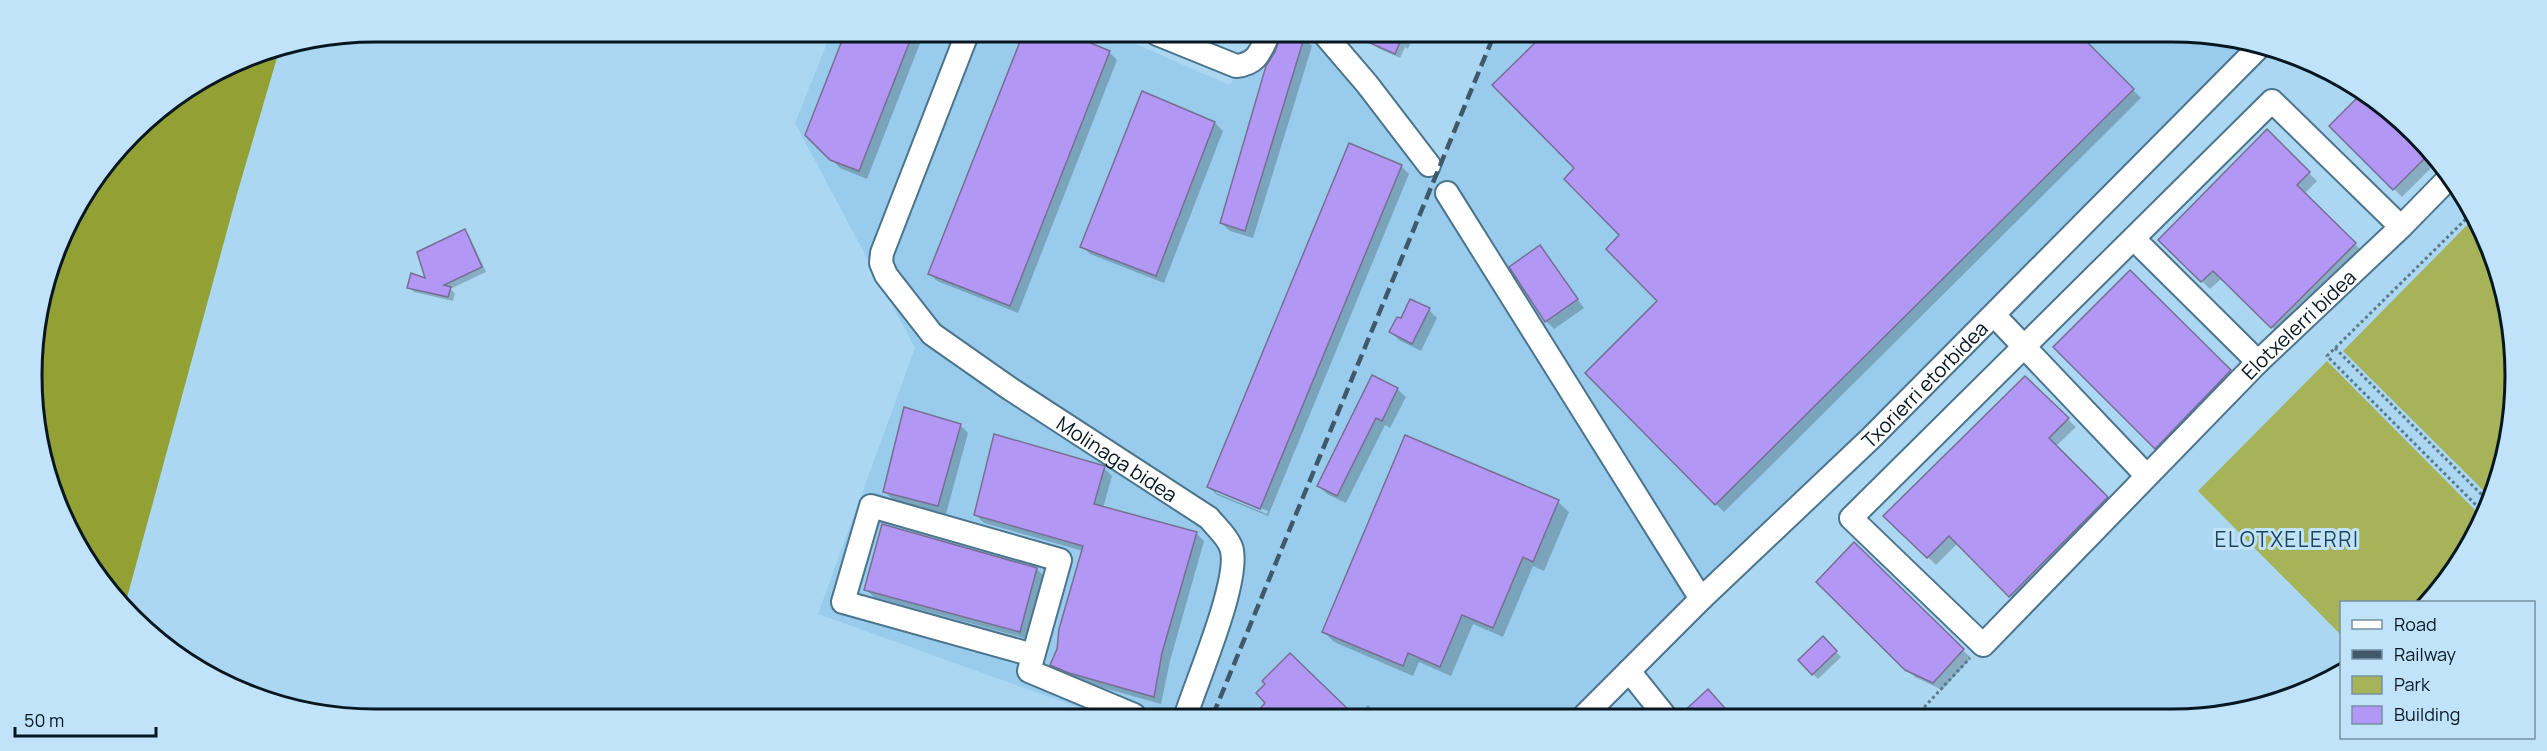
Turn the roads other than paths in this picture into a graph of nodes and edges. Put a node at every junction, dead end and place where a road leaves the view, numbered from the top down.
1 (964, 42) edge
2 (1177, 42) edge
3 (1265, 42) edge
4 (1331, 42) edge
5 (2254, 52) edge
6 (1429, 165) dead end
7 (2444, 184) edge
8 (1447, 193) dead end
9 (2401, 227) junction
10 (2134, 239) junction
11 (1994, 315) junction
12 (2025, 347) junction
13 (2258, 362) junction
14 (2146, 475) junction
15 (1701, 599) junction
16 (1033, 655) junction
17 (1629, 671) junction
18 (1120, 709) edge
19 (1188, 709) edge
20 (1591, 709) edge
21 (1659, 709) edge

1 - 19 street, Molinaga bidea
2 - 3 street
4 - 6 street
5 - 11 street, Txorierri etorbidea
7 - 9 street, Elotxelerri bidea
8 - 15 street
9 - 10 street
9 - 13 street, Elotxelerri bidea
10 - 12 street
10 - 13 street
11 - 12 street
11 - 15 street, Txorierri etorbidea
12 - 14 street
12 - 14 street, Elotxelerri bidea
13 - 14 street, Elotxelerri bidea
15 - 17 street, Txorierri etorbidea
16 - 16 street
16 - 18 street
17 - 20 street, Txorierri etorbidea
17 - 21 street

